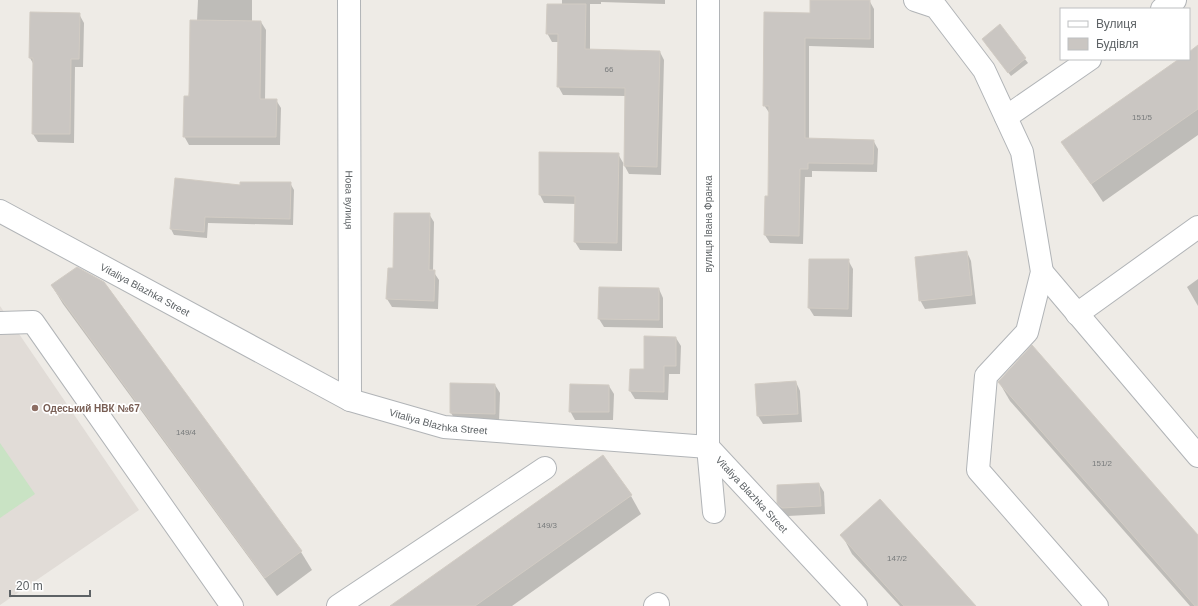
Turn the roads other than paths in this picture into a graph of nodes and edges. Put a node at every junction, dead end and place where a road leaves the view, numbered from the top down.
1 (349, 0) edge
2 (708, 0) edge
3 (915, 0) edge
4 (1175, 0) edge
5 (942, 4) edge
6 (1163, 8) edge
7 (1089, 60) edge
8 (1006, 117) junction
9 (0, 211) edge
10 (1198, 227) edge
11 (1042, 272) junction
12 (1077, 314) junction
13 (0, 323) edge
14 (350, 400) junction
15 (708, 447) junction
16 (1198, 456) edge
17 (544, 468) dead end
18 (714, 512) dead end
19 (232, 606) edge
20 (338, 606) edge
21 (856, 606) edge
22 (1097, 606) edge

1 - 14 street, Нова вулиця
2 - 15 street, вулиця Івана Франка
3 - 5 street
4 - 6 street
5 - 8 street
7 - 8 street
8 - 11 street
9 - 14 street, Vitaliya Blazhka Street
10 - 12 street
11 - 12 street
11 - 22 street
12 - 16 street
13 - 19 street
14 - 15 street, Vitaliya Blazhka Street
15 - 18 street, вулиця Івана Франка
15 - 21 street, Vitaliya Blazhka Street
17 - 20 street

